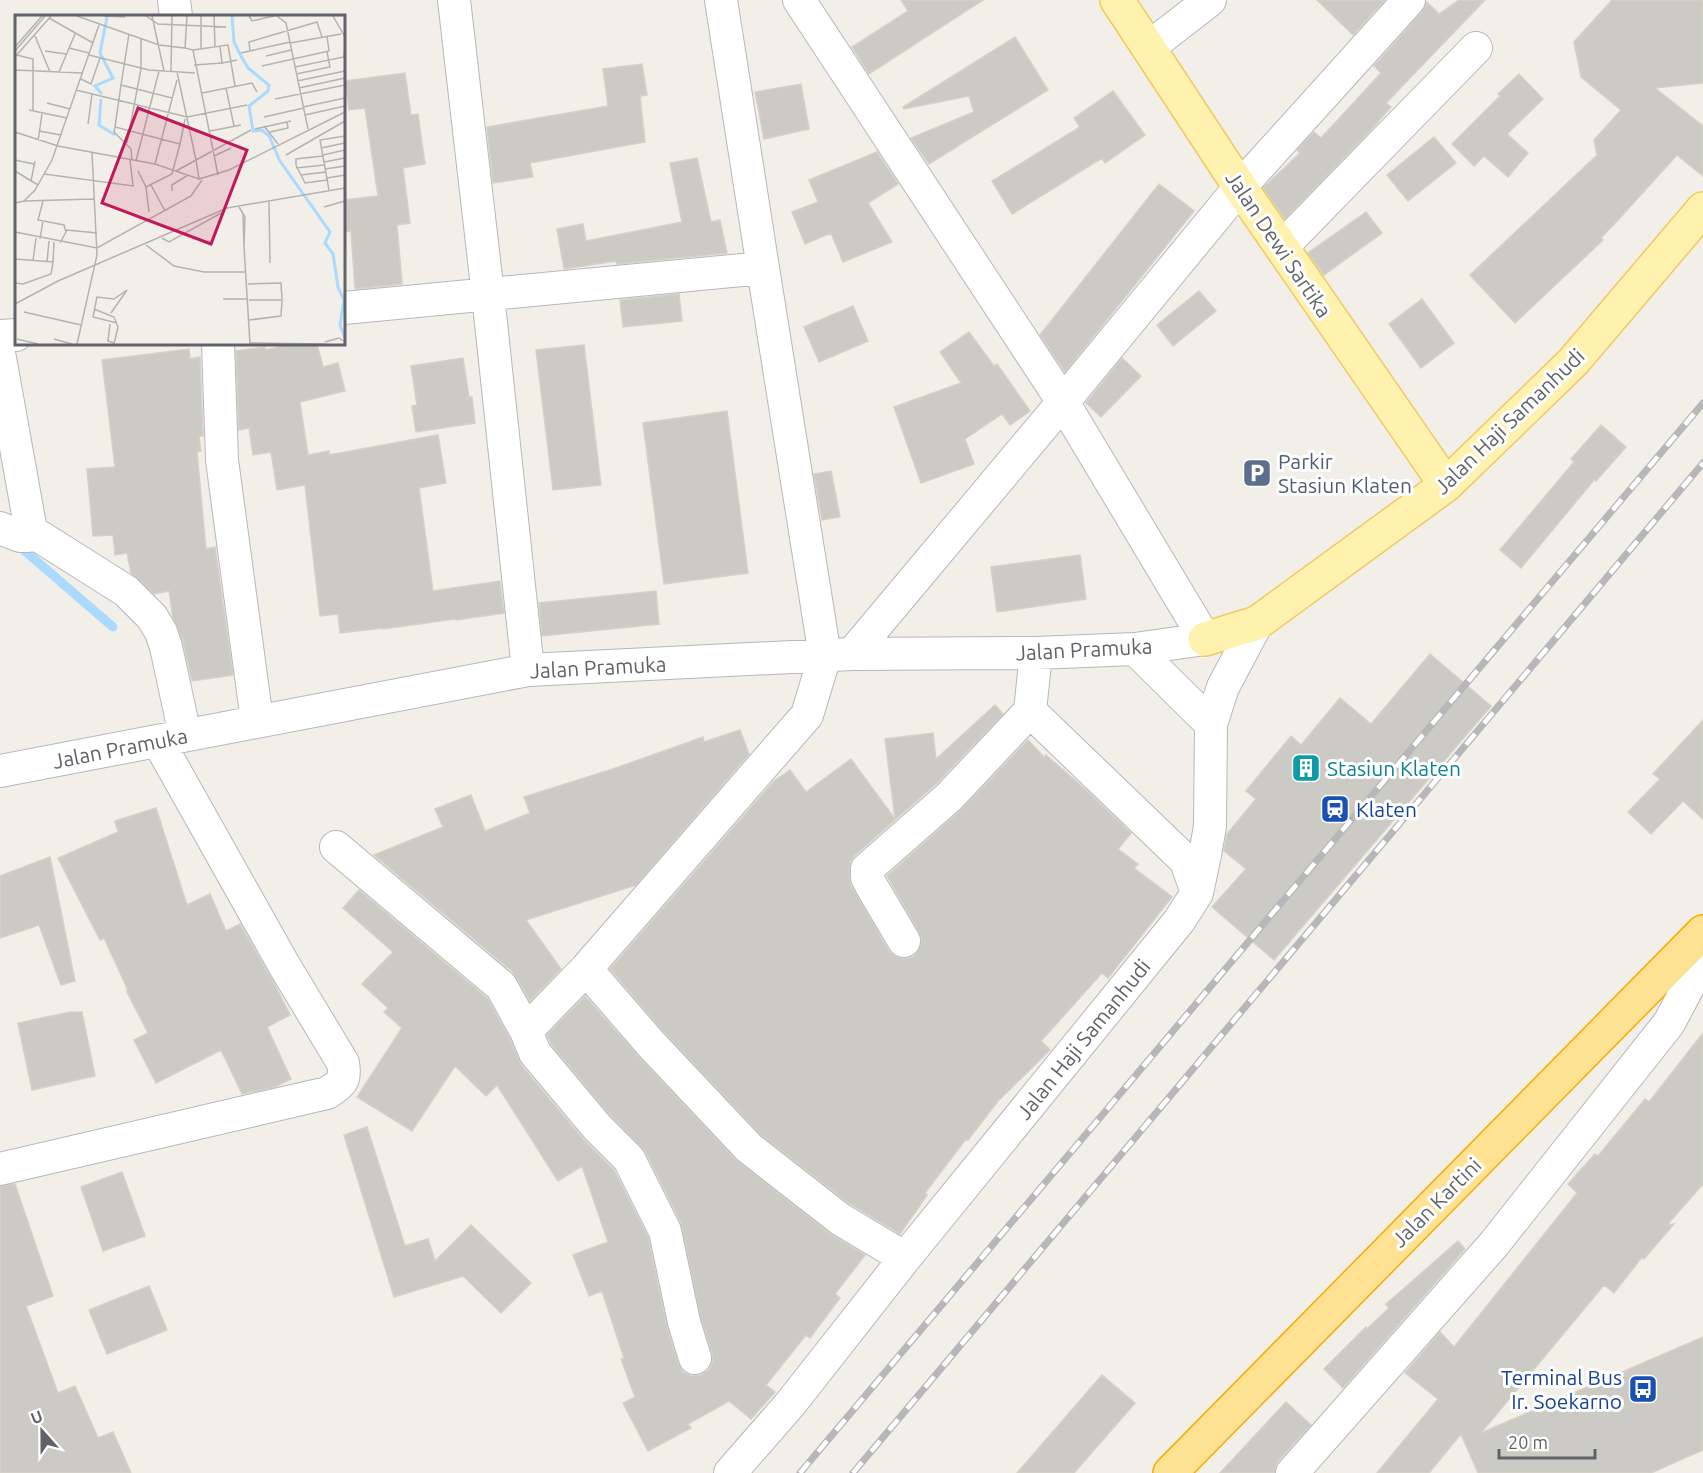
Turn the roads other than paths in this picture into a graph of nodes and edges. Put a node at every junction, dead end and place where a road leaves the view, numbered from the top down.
1 (174, 0) edge
2 (454, 0) edge
3 (721, 0) edge
4 (799, 0) edge
5 (1117, 0) edge
6 (1210, 0) edge
7 (1409, 0) edge
8 (176, 15) edge
9 (1148, 48) junction
10 (1476, 48) dead end
11 (1240, 187) junction
12 (1703, 209) edge
13 (1282, 248) junction
14 (763, 268) junction
15 (488, 295) junction
16 (345, 308) edge
17 (15, 335) edge
18 (0, 336) edge
19 (218, 345) edge
20 (0, 358) edge
21 (1063, 402) junction
22 (1446, 485) junction
23 (0, 528) edge
24 (31, 531) junction
25 (1257, 623) junction
26 (1205, 639) junction
27 (1136, 649) junction
28 (1036, 653) junction
29 (838, 655) junction
30 (528, 670) junction
31 (1030, 711) junction
32 (257, 721) junction
33 (1211, 724) junction
34 (172, 738) junction
35 (0, 771) edge
36 (336, 847) dead end
37 (1197, 893) junction
38 (1703, 932) edge
39 (904, 941) dead end
40 (1703, 959) edge
41 (586, 969) junction
42 (526, 1031) junction
43 (0, 1169) edge
44 (905, 1258) junction
45 (695, 1358) dead end
46 (730, 1473) edge
47 (1170, 1473) edge
48 (1292, 1473) edge

1 - 8 street
2 - 15 street
3 - 14 street
4 - 21 street
5 - 9 main road, Jalan Dewi Sartika
6 - 9 street
7 - 11 street
9 - 11 main road, Jalan Dewi Sartika
10 - 13 street
11 - 13 main road, Jalan Dewi Sartika
11 - 21 street
12 - 22 main road, Jalan Haji Samanhudi
13 - 22 main road, Jalan Dewi Sartika
14 - 15 street
14 - 29 street
15 - 16 street
15 - 30 street
17 - 18 street
19 - 32 street
20 - 24 street
21 - 26 street
21 - 29 street
22 - 25 main road, Jalan Haji Samanhudi
23 - 24 street
24 - 34 street
25 - 26 main road, Jalan Haji Samanhudi
25 - 33 street, Jalan Haji Samanhudi
26 - 27 street, Jalan Pramuka
27 - 28 street, Jalan Pramuka
27 - 33 street
28 - 29 street, Jalan Pramuka
28 - 31 street
29 - 30 street, Jalan Pramuka
29 - 41 street
30 - 32 street, Jalan Pramuka
31 - 37 street
31 - 39 street
32 - 34 street, Jalan Pramuka
33 - 37 street, Jalan Haji Samanhudi
34 - 35 street, Jalan Pramuka
34 - 43 street
36 - 42 street
37 - 44 street, Jalan Haji Samanhudi
38 - 47 highway, Jalan Kartini
40 - 48 street
41 - 42 street
41 - 44 street
42 - 45 street
44 - 46 street, Jalan Haji Samanhudi

